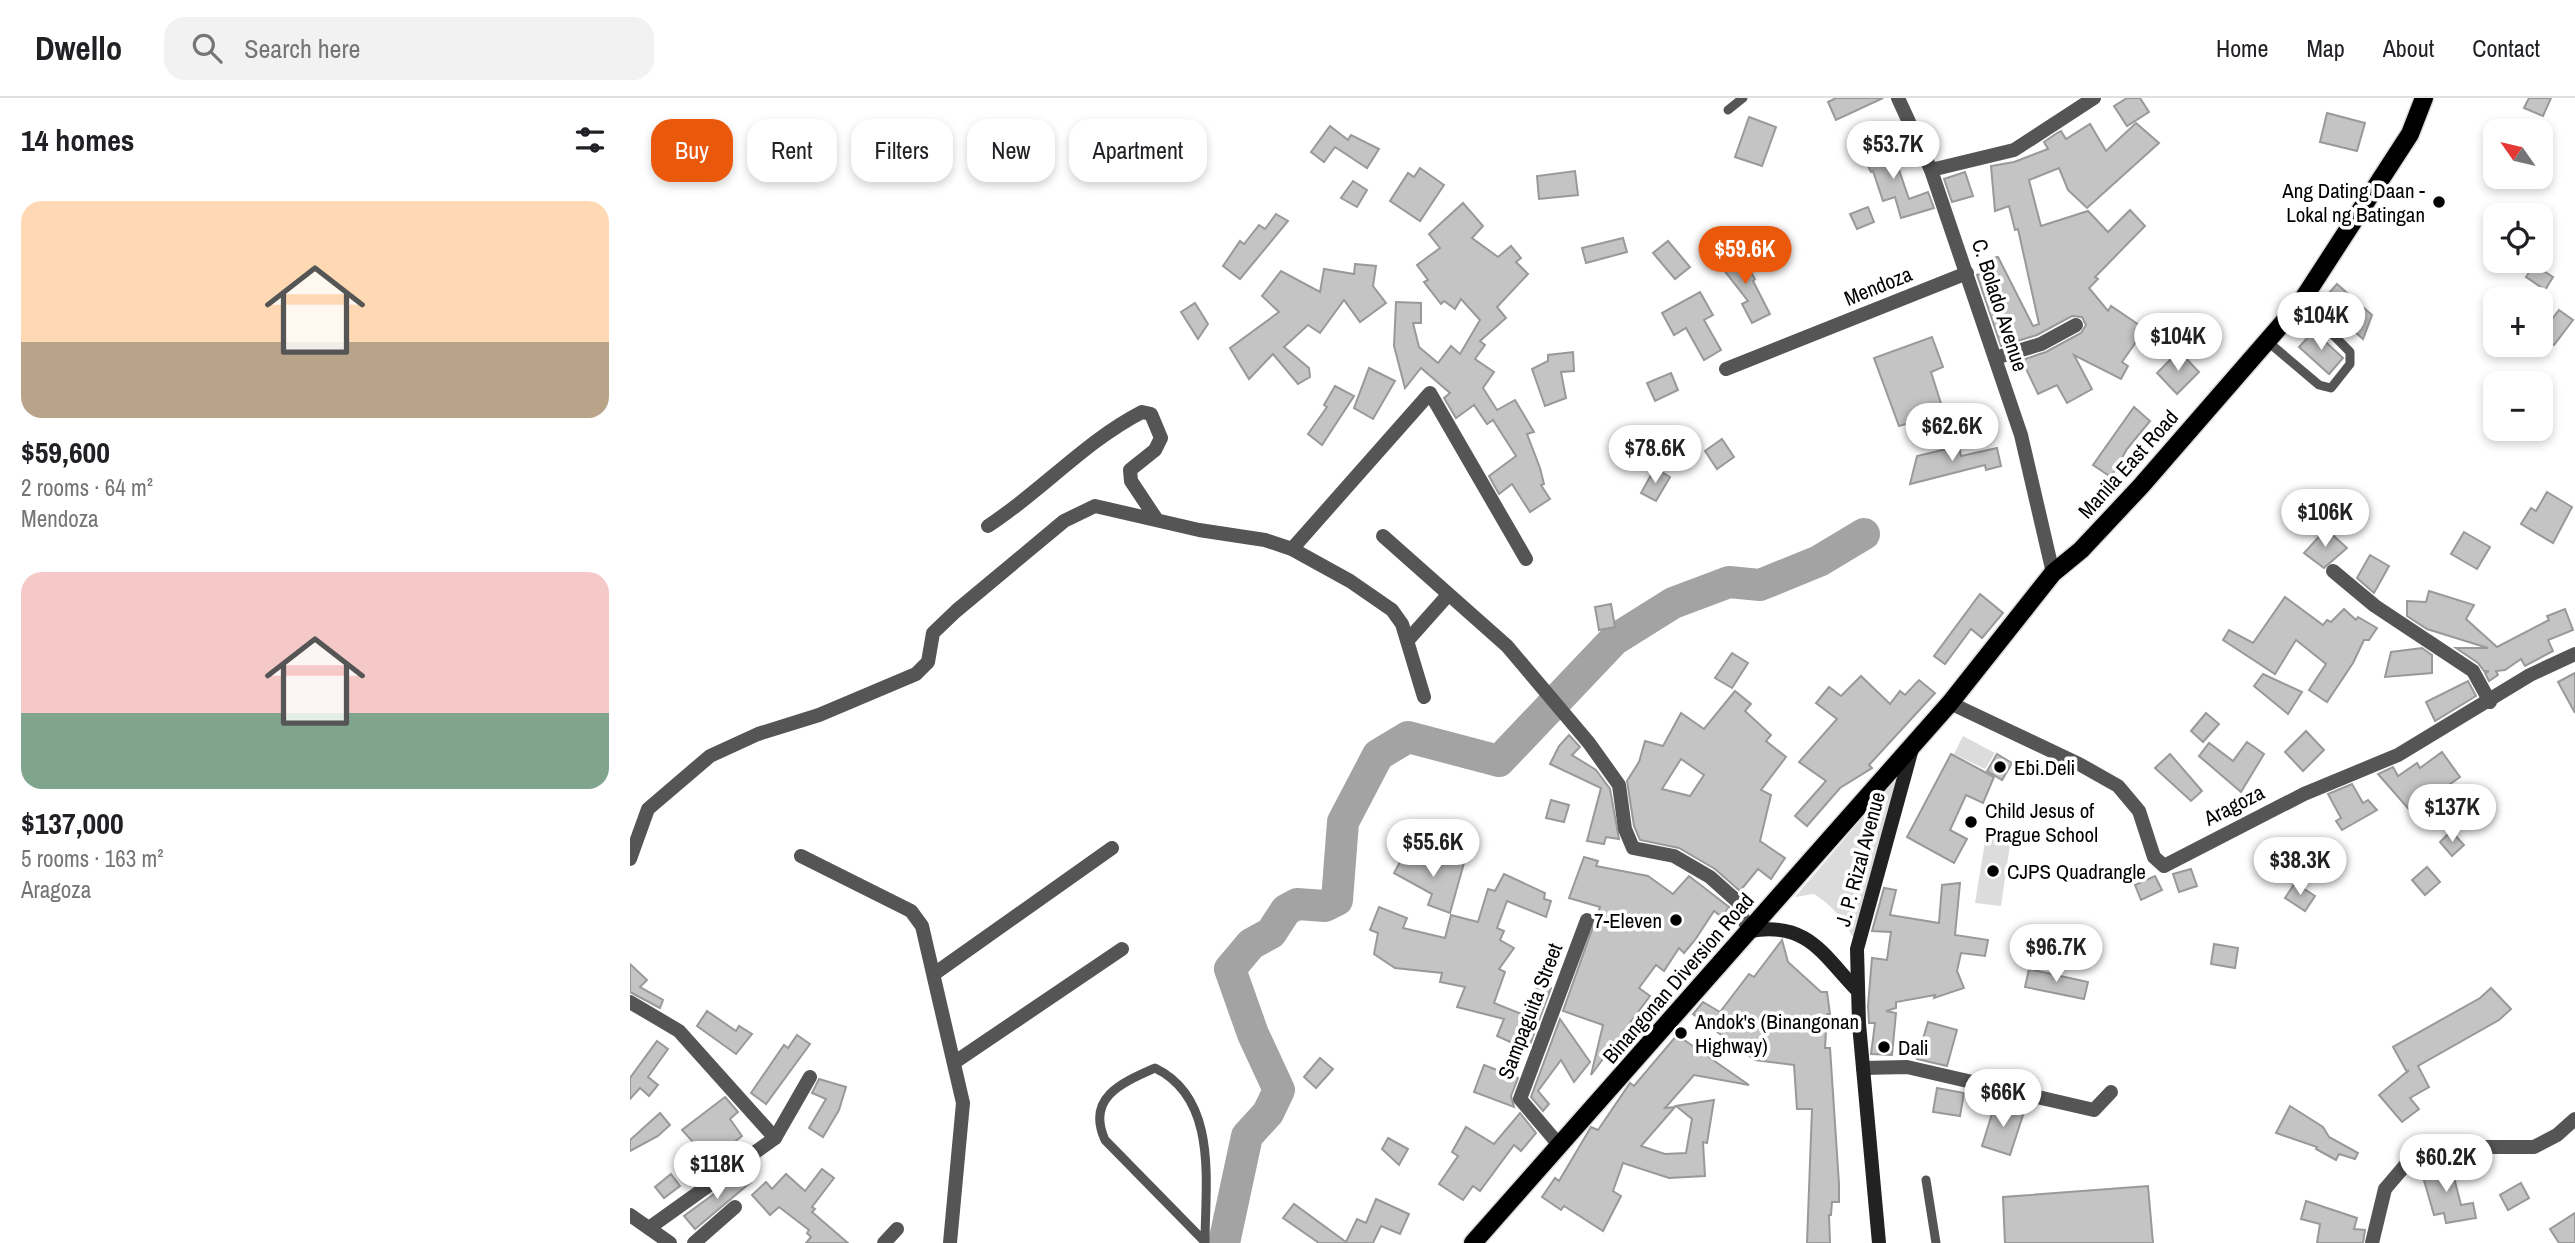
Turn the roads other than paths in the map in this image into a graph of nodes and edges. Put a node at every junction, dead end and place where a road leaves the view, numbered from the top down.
1 (1743, 98) edge
2 (1898, 98) edge
3 (2095, 98) edge
4 (2424, 98) edge
5 (1728, 110) dead end
6 (1931, 170) junction
7 (1968, 273) junction
8 (2301, 302) junction
9 (2076, 325) dead end
10 (2267, 341) junction
11 (1995, 358) junction
12 (1726, 369) dead end
13 (1155, 517) junction
14 (988, 526) dead end
15 (1383, 536) dead end
16 (1292, 549) junction
17 (1526, 559) dead end
18 (2333, 570) dead end
19 (2053, 573) junction
20 (1448, 595) junction
21 (1408, 640) junction
22 (2575, 654) edge
23 (1424, 697) dead end
24 (2490, 702) junction
25 (1950, 703) junction
26 (1915, 741) junction
27 (1112, 848) dead end
28 (801, 856) dead end
29 (630, 859) edge
30 (1587, 920) dead end
31 (1750, 931) junction
32 (1122, 948) dead end
33 (934, 974) junction
34 (1857, 990) junction
35 (630, 1002) edge
36 (955, 1062) junction
37 (1863, 1068) junction
38 (810, 1077) dead end
39 (2111, 1092) dead end
40 (2575, 1119) edge
41 (775, 1138) junction
42 (1560, 1146) junction
43 (1926, 1180) dead end
44 (735, 1207) dead end
45 (630, 1214) edge
46 (649, 1228) junction
47 (897, 1228) dead end
48 (670, 1243) edge
49 (694, 1243) edge
50 (884, 1243) edge
51 (950, 1243) edge
52 (1205, 1243) edge
53 (1474, 1243) edge
54 (1879, 1243) edge
55 (1936, 1243) edge
56 (2372, 1243) edge

1 - 5 lane
2 - 6 street, C. Bolado Avenue
3 - 6 street
4 - 8 main road, Manila East Road
6 - 7 street, C. Bolado Avenue
7 - 11 street, C. Bolado Avenue
7 - 12 street, Mendoza
8 - 10 main road, Manila East Road
8 - 10 lane
9 - 11 street
10 - 19 main road, Manila East Road
11 - 19 street, C. Bolado Avenue
13 - 14 street
13 - 16 street
13 - 29 street
15 - 20 street
16 - 17 street
16 - 21 street
18 - 24 street
19 - 25 main road, Manila East Road
20 - 21 street
20 - 31 street
21 - 23 street
22 - 24 street, Aragoza
24 - 25 street, Aragoza
25 - 26 main road, Manila East Road
26 - 31 main road, Binangonan Diversion Road
26 - 34 main road, J. P. Rizal Avenue
27 - 33 street
28 - 33 street
30 - 42 street, Sampaguita Street
31 - 34 main road, J. P. Rizal Avenue
31 - 42 main road, Binangonan Diversion Road
32 - 36 street
33 - 36 street
34 - 37 main road, J. P. Rizal Avenue
35 - 41 street
36 - 51 street
37 - 39 street
37 - 54 main road, J. P. Rizal Avenue
38 - 41 street
40 - 56 street
41 - 46 street
42 - 53 main road, Binangonan Diversion Road
43 - 55 lane
44 - 49 street
45 - 46 street
46 - 48 street
47 - 50 street
52 - 52 lane

